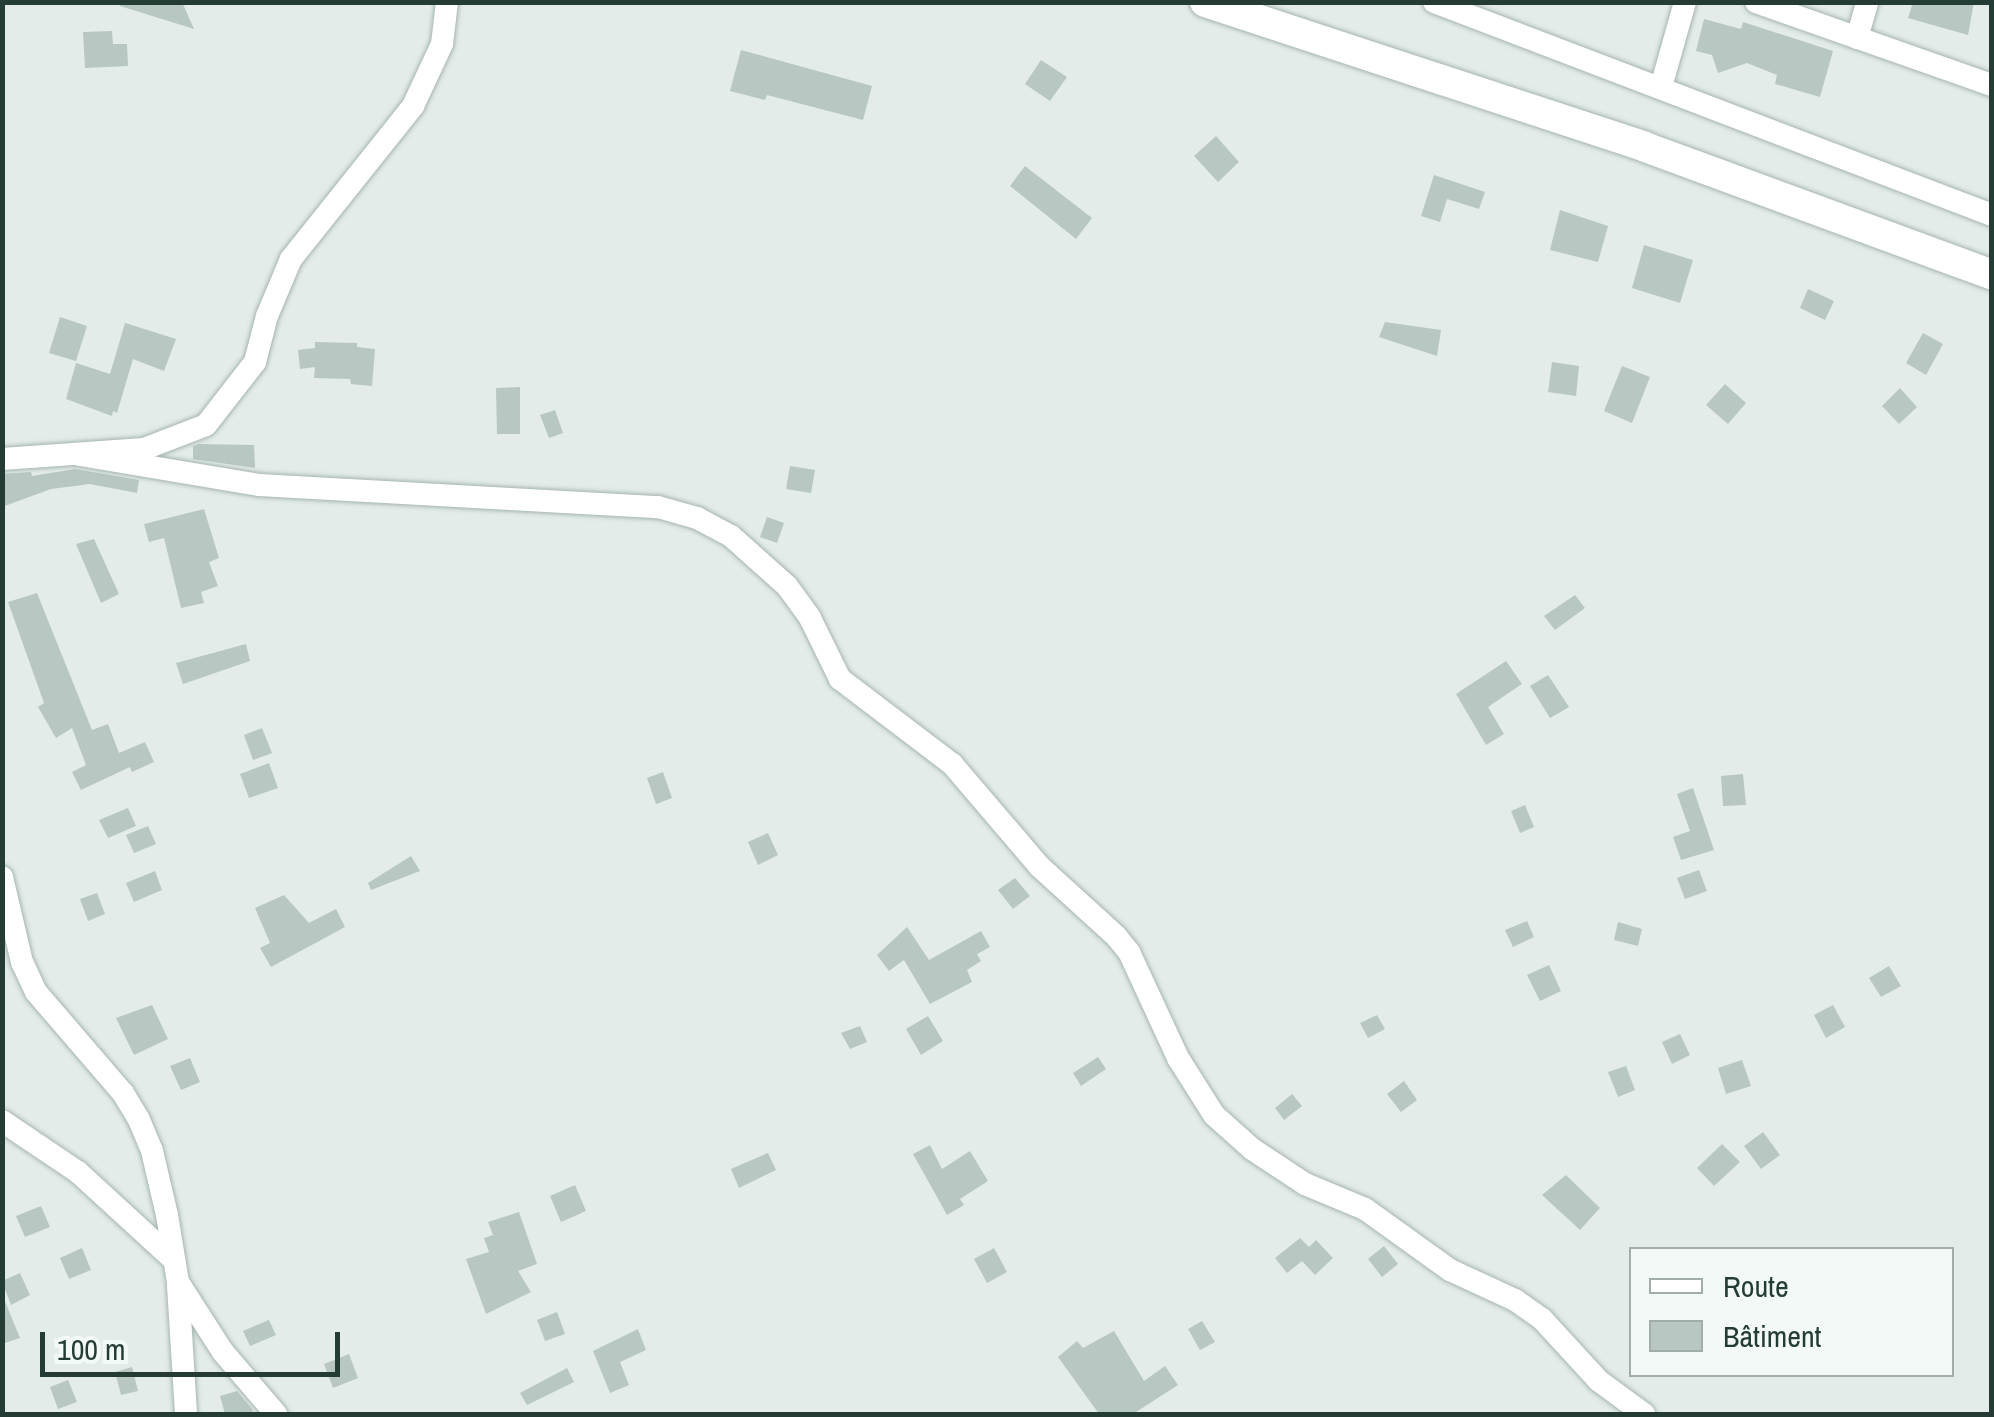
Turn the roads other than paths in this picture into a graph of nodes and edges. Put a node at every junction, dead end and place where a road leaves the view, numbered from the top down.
1 (447, 2) edge
2 (1205, 2) edge
3 (1434, 2) edge
4 (1684, 2) edge
5 (1756, 2) edge
6 (1867, 2) edge
7 (1858, 38) junction
8 (1992, 86) edge
9 (1661, 87) junction
10 (1992, 215) edge
11 (1992, 276) edge
12 (80, 455) junction
13 (2, 459) edge
14 (2, 877) edge
15 (2, 1120) edge
16 (176, 1271) junction
17 (186, 1414) edge
18 (276, 1414) edge
19 (1644, 1414) edge

1 - 12 street
2 - 11 main road
3 - 9 street
4 - 9 street
5 - 7 street
6 - 7 street
7 - 8 street
9 - 10 street
12 - 13 street
12 - 19 street
14 - 16 street
15 - 16 street
16 - 17 street
16 - 18 street

